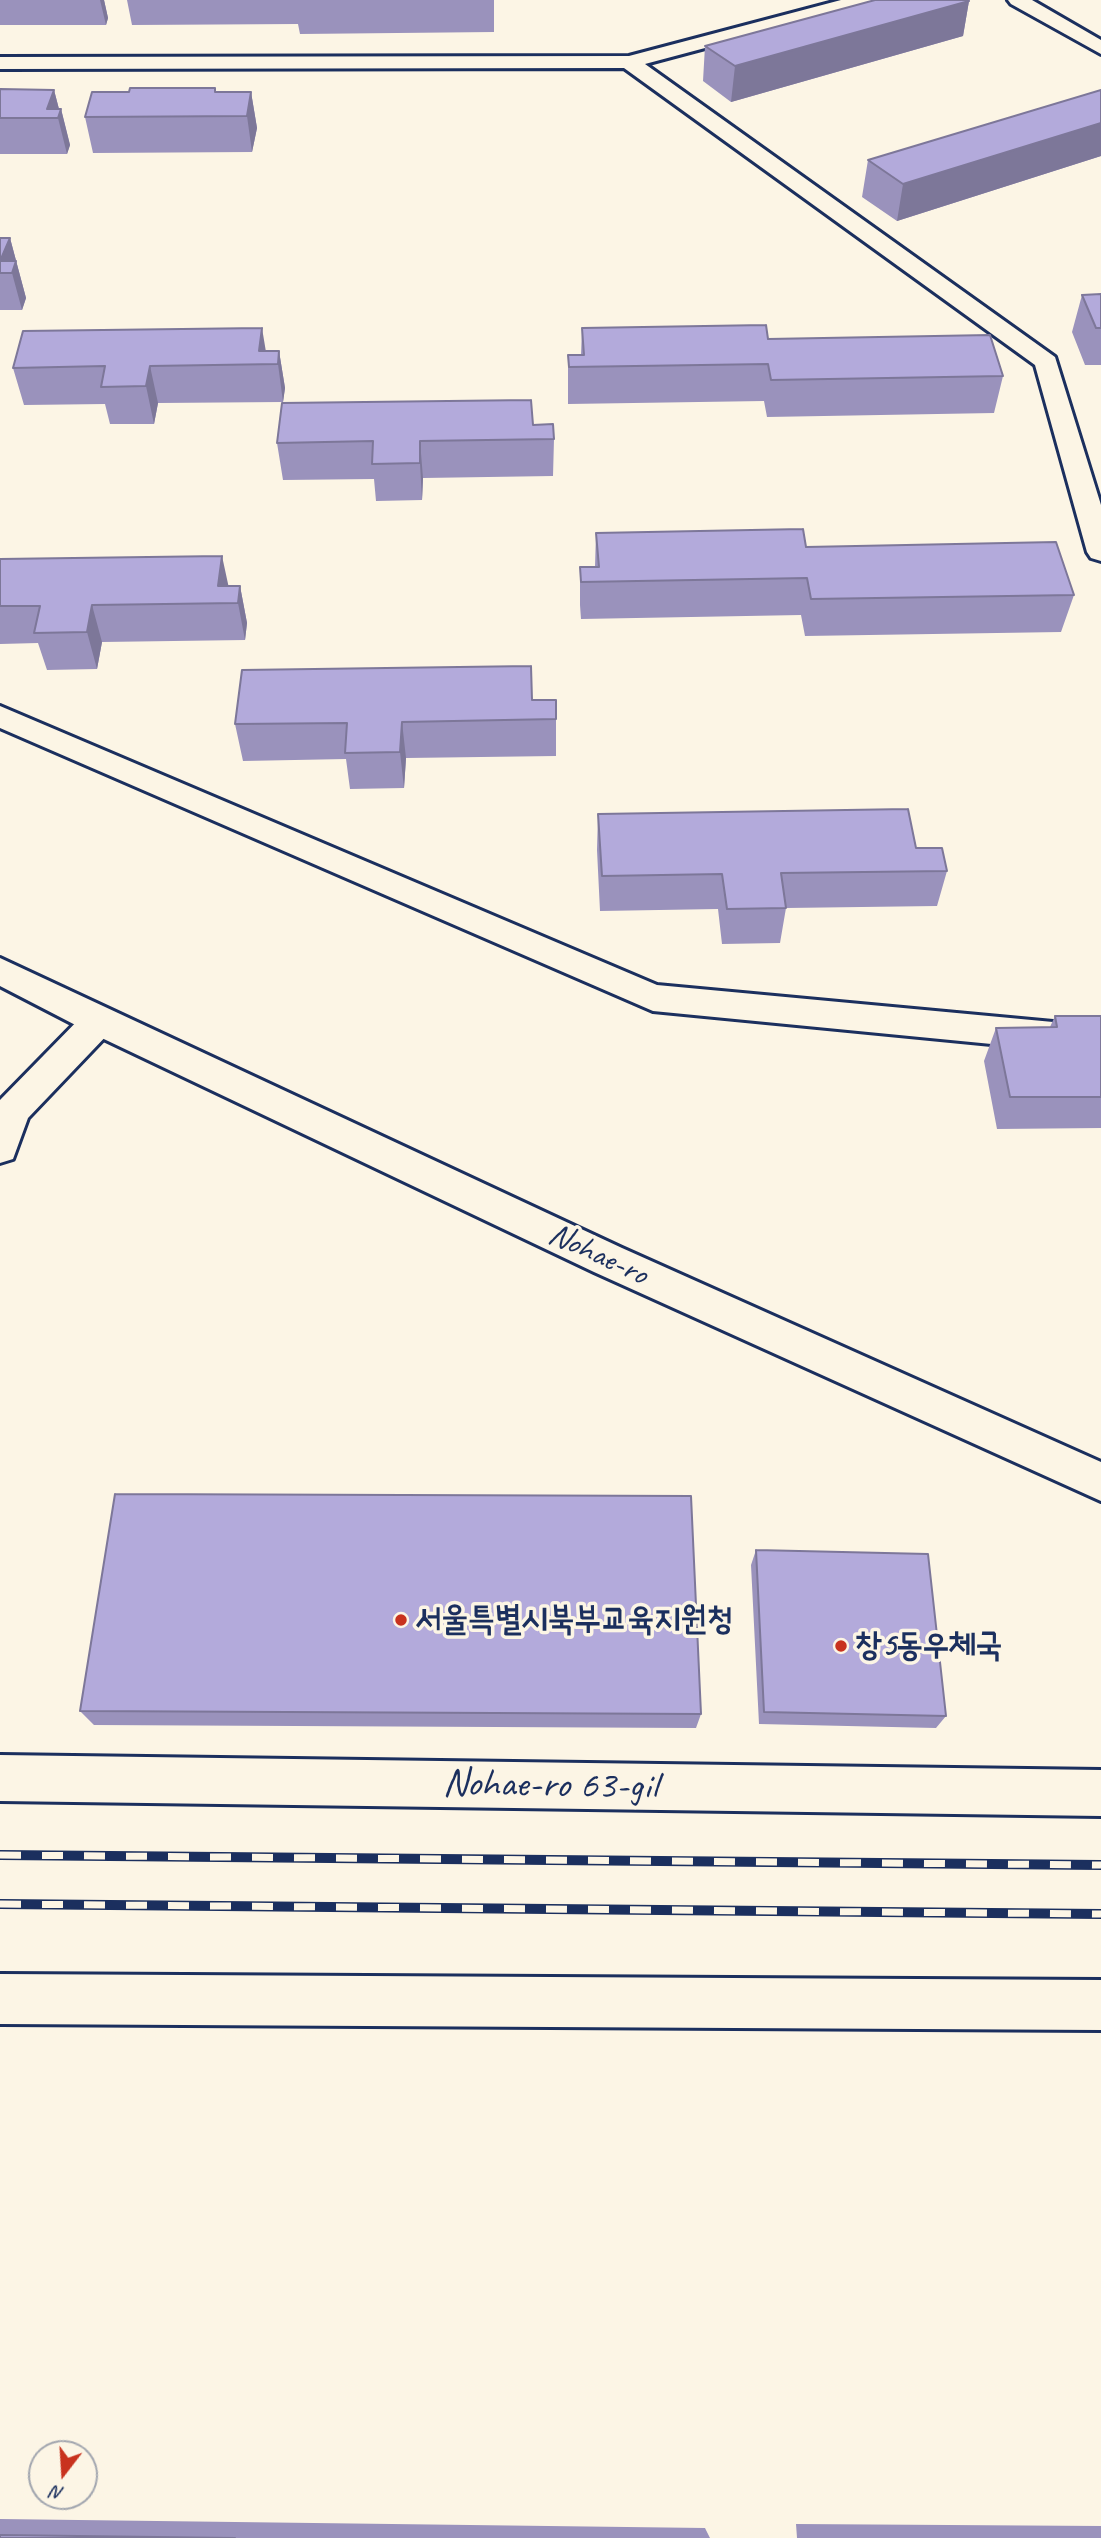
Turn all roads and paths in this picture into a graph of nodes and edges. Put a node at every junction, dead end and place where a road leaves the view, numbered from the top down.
1 (863, 0) edge
2 (1018, 0) edge
3 (1101, 48) edge
4 (629, 62) junction
5 (0, 63) edge
6 (1101, 552) edge
7 (0, 716) edge
8 (0, 971) edge
9 (99, 1021) junction
10 (1101, 1034) edge
11 (0, 1148) edge
12 (1101, 1482) edge
13 (0, 1778) edge
14 (1101, 1793) edge
15 (0, 1999) edge
16 (1101, 2006) edge

1 - 4 street
2 - 3 street
4 - 5 street
4 - 6 street
7 - 10 street
8 - 9 street, Nohae-ro
9 - 11 street
9 - 12 street, Nohae-ro
13 - 14 street, Nohae-ro 63-gil
15 - 16 street

